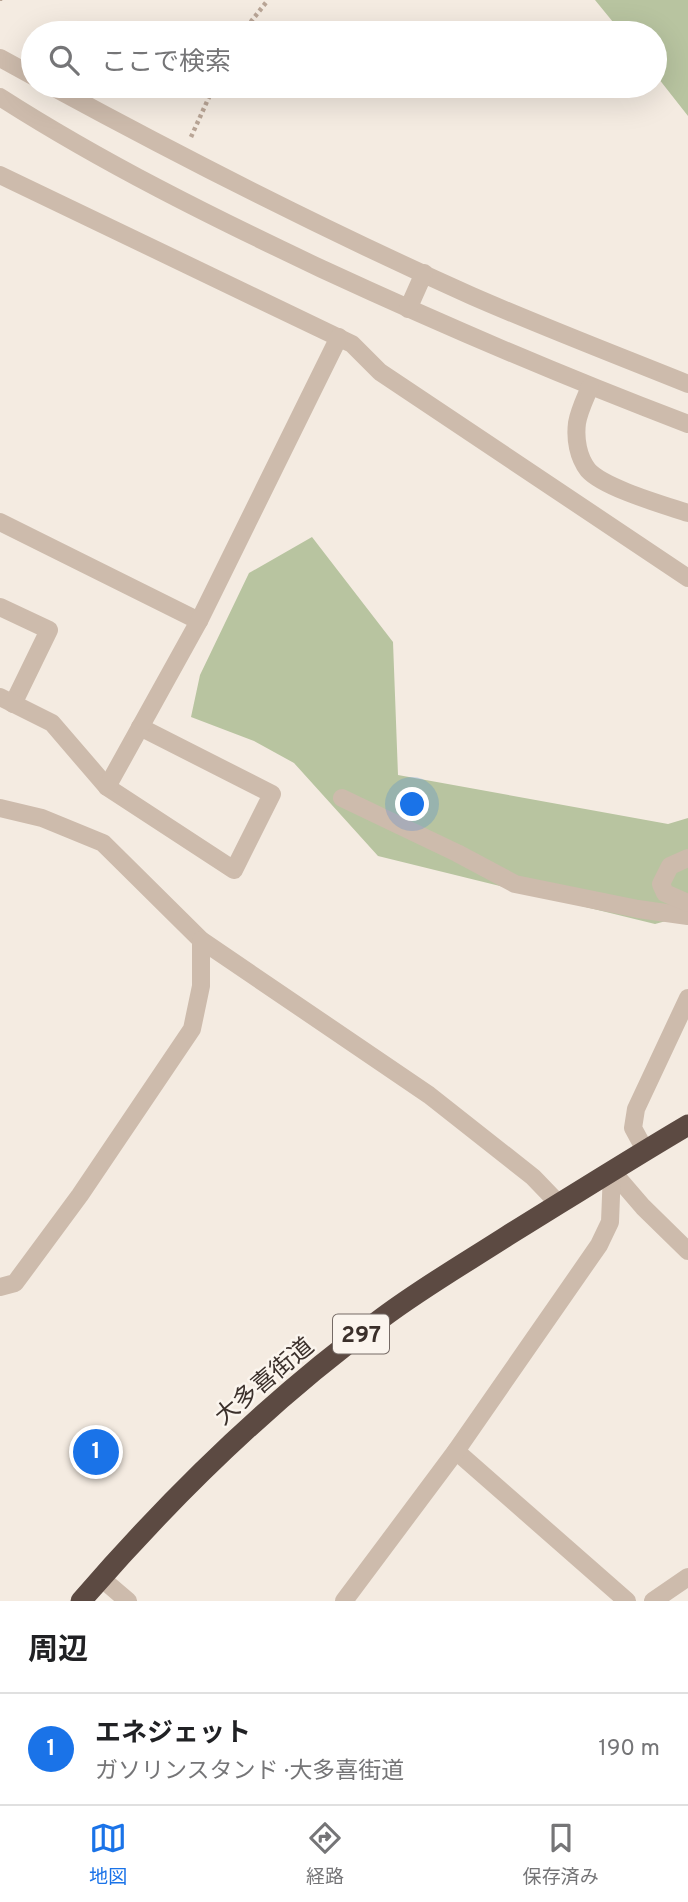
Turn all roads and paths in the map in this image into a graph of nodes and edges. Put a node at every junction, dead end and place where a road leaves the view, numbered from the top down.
1 (268, 0) edge
2 (251, 21) edge
3 (0, 58) edge
4 (21, 69) edge
5 (0, 97) edge
6 (73, 98) edge
7 (209, 98) edge
8 (182, 156) junction
9 (0, 175) edge
10 (424, 273) junction
11 (408, 309) junction
12 (339, 337) junction
13 (688, 384) edge
14 (590, 387) junction
15 (688, 424) edge
16 (688, 513) edge
17 (0, 522) edge
18 (688, 578) edge
19 (0, 607) edge
20 (199, 621) junction
21 (6, 701) edge
22 (140, 727) junction
23 (107, 786) junction
24 (342, 798) dead end
25 (0, 808) edge
26 (688, 858) edge
27 (688, 903) edge
28 (688, 916) edge
29 (201, 940) junction
30 (688, 998) edge
31 (688, 1125) edge
32 (645, 1150) junction
33 (612, 1171) junction
34 (559, 1204) junction
35 (688, 1251) edge
36 (0, 1287) edge
37 (456, 1451) junction
38 (688, 1577) edge
39 (101, 1578) junction
40 (81, 1601) edge
41 (128, 1601) edge
42 (344, 1601) edge
43 (627, 1601) edge
44 (653, 1601) edge

1 - 2 path
3 - 4 street
5 - 11 street
6 - 8 street
7 - 8 path
8 - 10 street
9 - 12 street
10 - 11 street
10 - 13 street
11 - 14 street
12 - 18 street
12 - 20 street
14 - 15 street
14 - 16 street
17 - 20 street
19 - 21 street
20 - 22 street
21 - 23 street
22 - 23 street
22 - 23 street
24 - 28 street
25 - 29 street
26 - 27 street
29 - 34 street
29 - 36 street
30 - 32 street
31 - 32 highway, 大多喜街道 / 297
32 - 33 highway, 大多喜街道 / 297
33 - 34 highway, 大多喜街道 / 297
33 - 35 street
33 - 37 street
34 - 39 highway, 大多喜街道 / 297
37 - 42 street
37 - 43 street
38 - 44 street
39 - 40 highway, 大多喜街道 / 297
39 - 41 street

